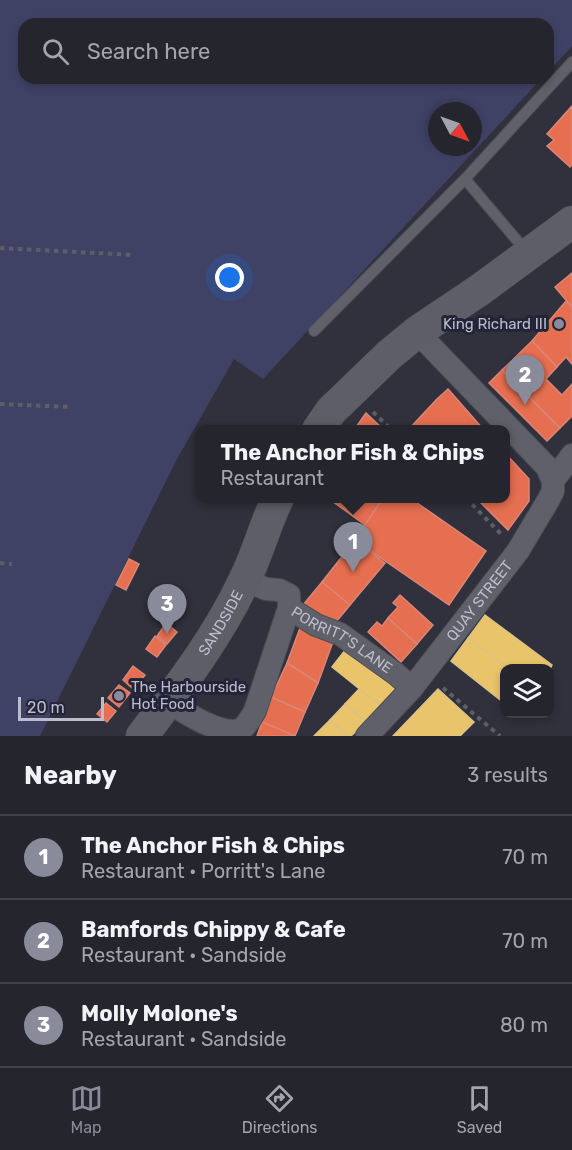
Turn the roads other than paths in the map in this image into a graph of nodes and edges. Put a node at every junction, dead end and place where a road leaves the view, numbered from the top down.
1 (572, 62) edge
2 (554, 82) edge
3 (552, 84) edge
4 (465, 179) junction
5 (572, 222) edge
6 (528, 254) junction
7 (314, 331) dead end
8 (417, 332) junction
9 (321, 425) edge
10 (507, 425) edge
11 (510, 429) edge
12 (572, 455) edge
13 (553, 481) junction
14 (276, 503) edge
15 (245, 580) junction
16 (289, 608) junction
17 (419, 680) junction
18 (169, 702) junction
19 (142, 736) edge
20 (367, 736) edge

1 - 2 lane
3 - 4 lane
4 - 6 lane
4 - 7 lane
5 - 6 street
6 - 8 street
8 - 9 street
8 - 10 street
11 - 13 street
12 - 13 street, QUAY STREET
13 - 17 street, QUAY STREET
14 - 15 street, SANDSIDE
15 - 16 street, PORRITT'S LANE
15 - 18 street, SANDSIDE
16 - 17 street, PORRITT'S LANE
16 - 18 street
17 - 20 street, QUAY STREET
18 - 19 street, SANDSIDE

